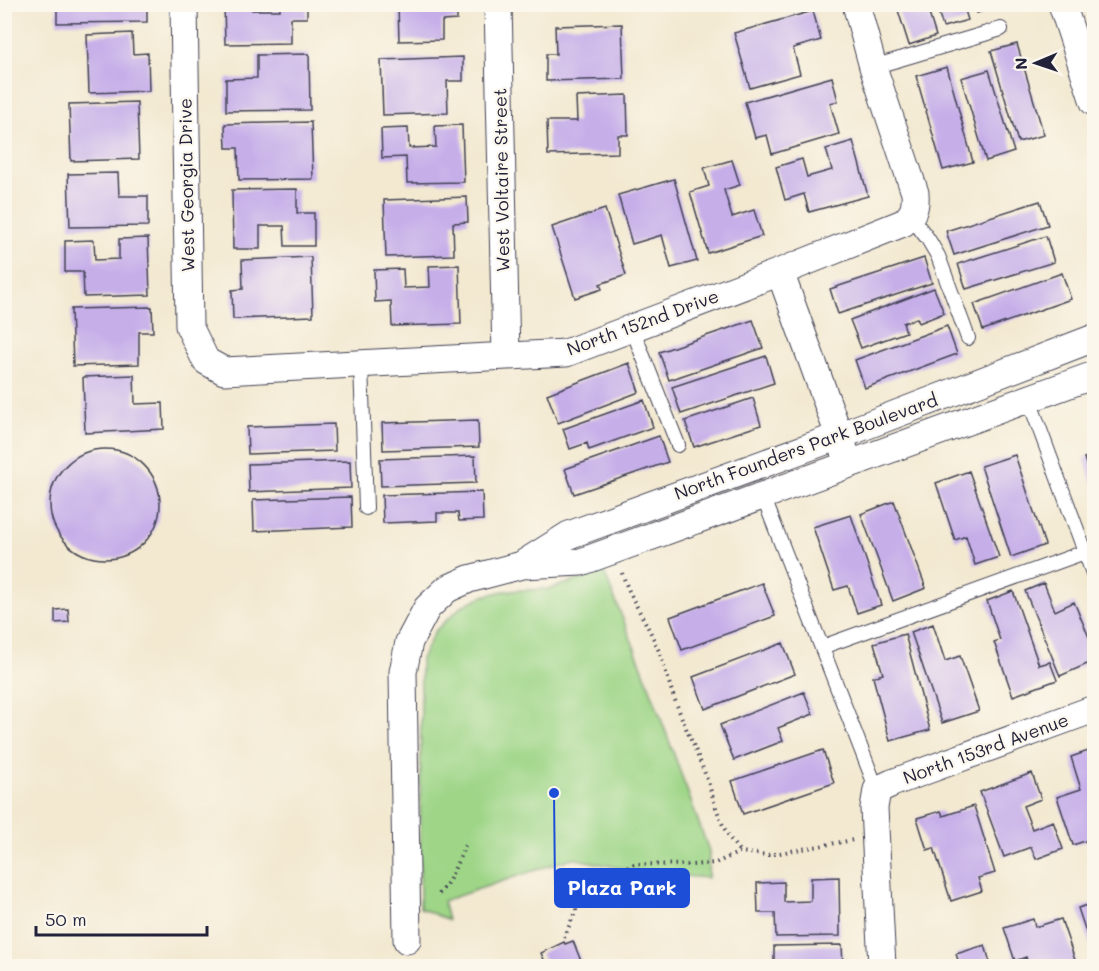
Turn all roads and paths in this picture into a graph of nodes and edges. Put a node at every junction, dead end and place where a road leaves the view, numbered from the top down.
1 (184, 4) edge
2 (498, 4) edge
3 (856, 4) edge
4 (1062, 4) edge
5 (1001, 29) dead end
6 (873, 68) junction
7 (1095, 102) edge
8 (914, 212) junction
9 (780, 272) junction
10 (632, 328) junction
11 (968, 338) dead end
12 (1095, 338) edge
13 (506, 356) junction
14 (206, 361) joint
15 (361, 364) junction
16 (1095, 375) edge
17 (1029, 400) junction
18 (839, 436) junction
19 (678, 446) dead end
20 (849, 464) junction
21 (763, 496) junction
22 (366, 508) dead end
23 (616, 549) junction
24 (1085, 552) junction
25 (522, 565) junction
26 (1095, 576) edge
27 (822, 646) junction
28 (1095, 709) edge
29 (877, 790) junction
30 (876, 836) junction
31 (466, 843) dead end
32 (740, 852) junction
33 (439, 894) dead end
34 (564, 938) dead end
35 (407, 940) dead end
36 (882, 966) edge

1 - 14 street, West Georgia Drive
2 - 13 street, West Voltaire Street
3 - 6 street
4 - 7 street
5 - 6 lane
6 - 8 street
8 - 9 street, North 152nd Drive
8 - 11 lane
9 - 10 street, North 152nd Drive
9 - 18 street
10 - 13 street, North 152nd Drive
10 - 19 lane
12 - 18 street, North Founders Park Boulevard
13 - 15 street, North 152nd Drive
14 - 15 street, North 152nd Drive
15 - 22 lane
16 - 17 street, North Founders Park Boulevard
17 - 20 street, North Founders Park Boulevard
17 - 24 lane
18 - 20 street
18 - 25 street, North Founders Park Boulevard
20 - 21 street, North Founders Park Boulevard
21 - 23 street, North Founders Park Boulevard
21 - 27 lane
23 - 25 street, North Founders Park Boulevard
23 - 32 path
24 - 26 lane
24 - 27 lane
25 - 35 street, North Founders Park Boulevard
27 - 29 lane
28 - 29 street, North 153rd Avenue
29 - 30 street
30 - 32 path
30 - 36 street
31 - 33 path
32 - 34 path

